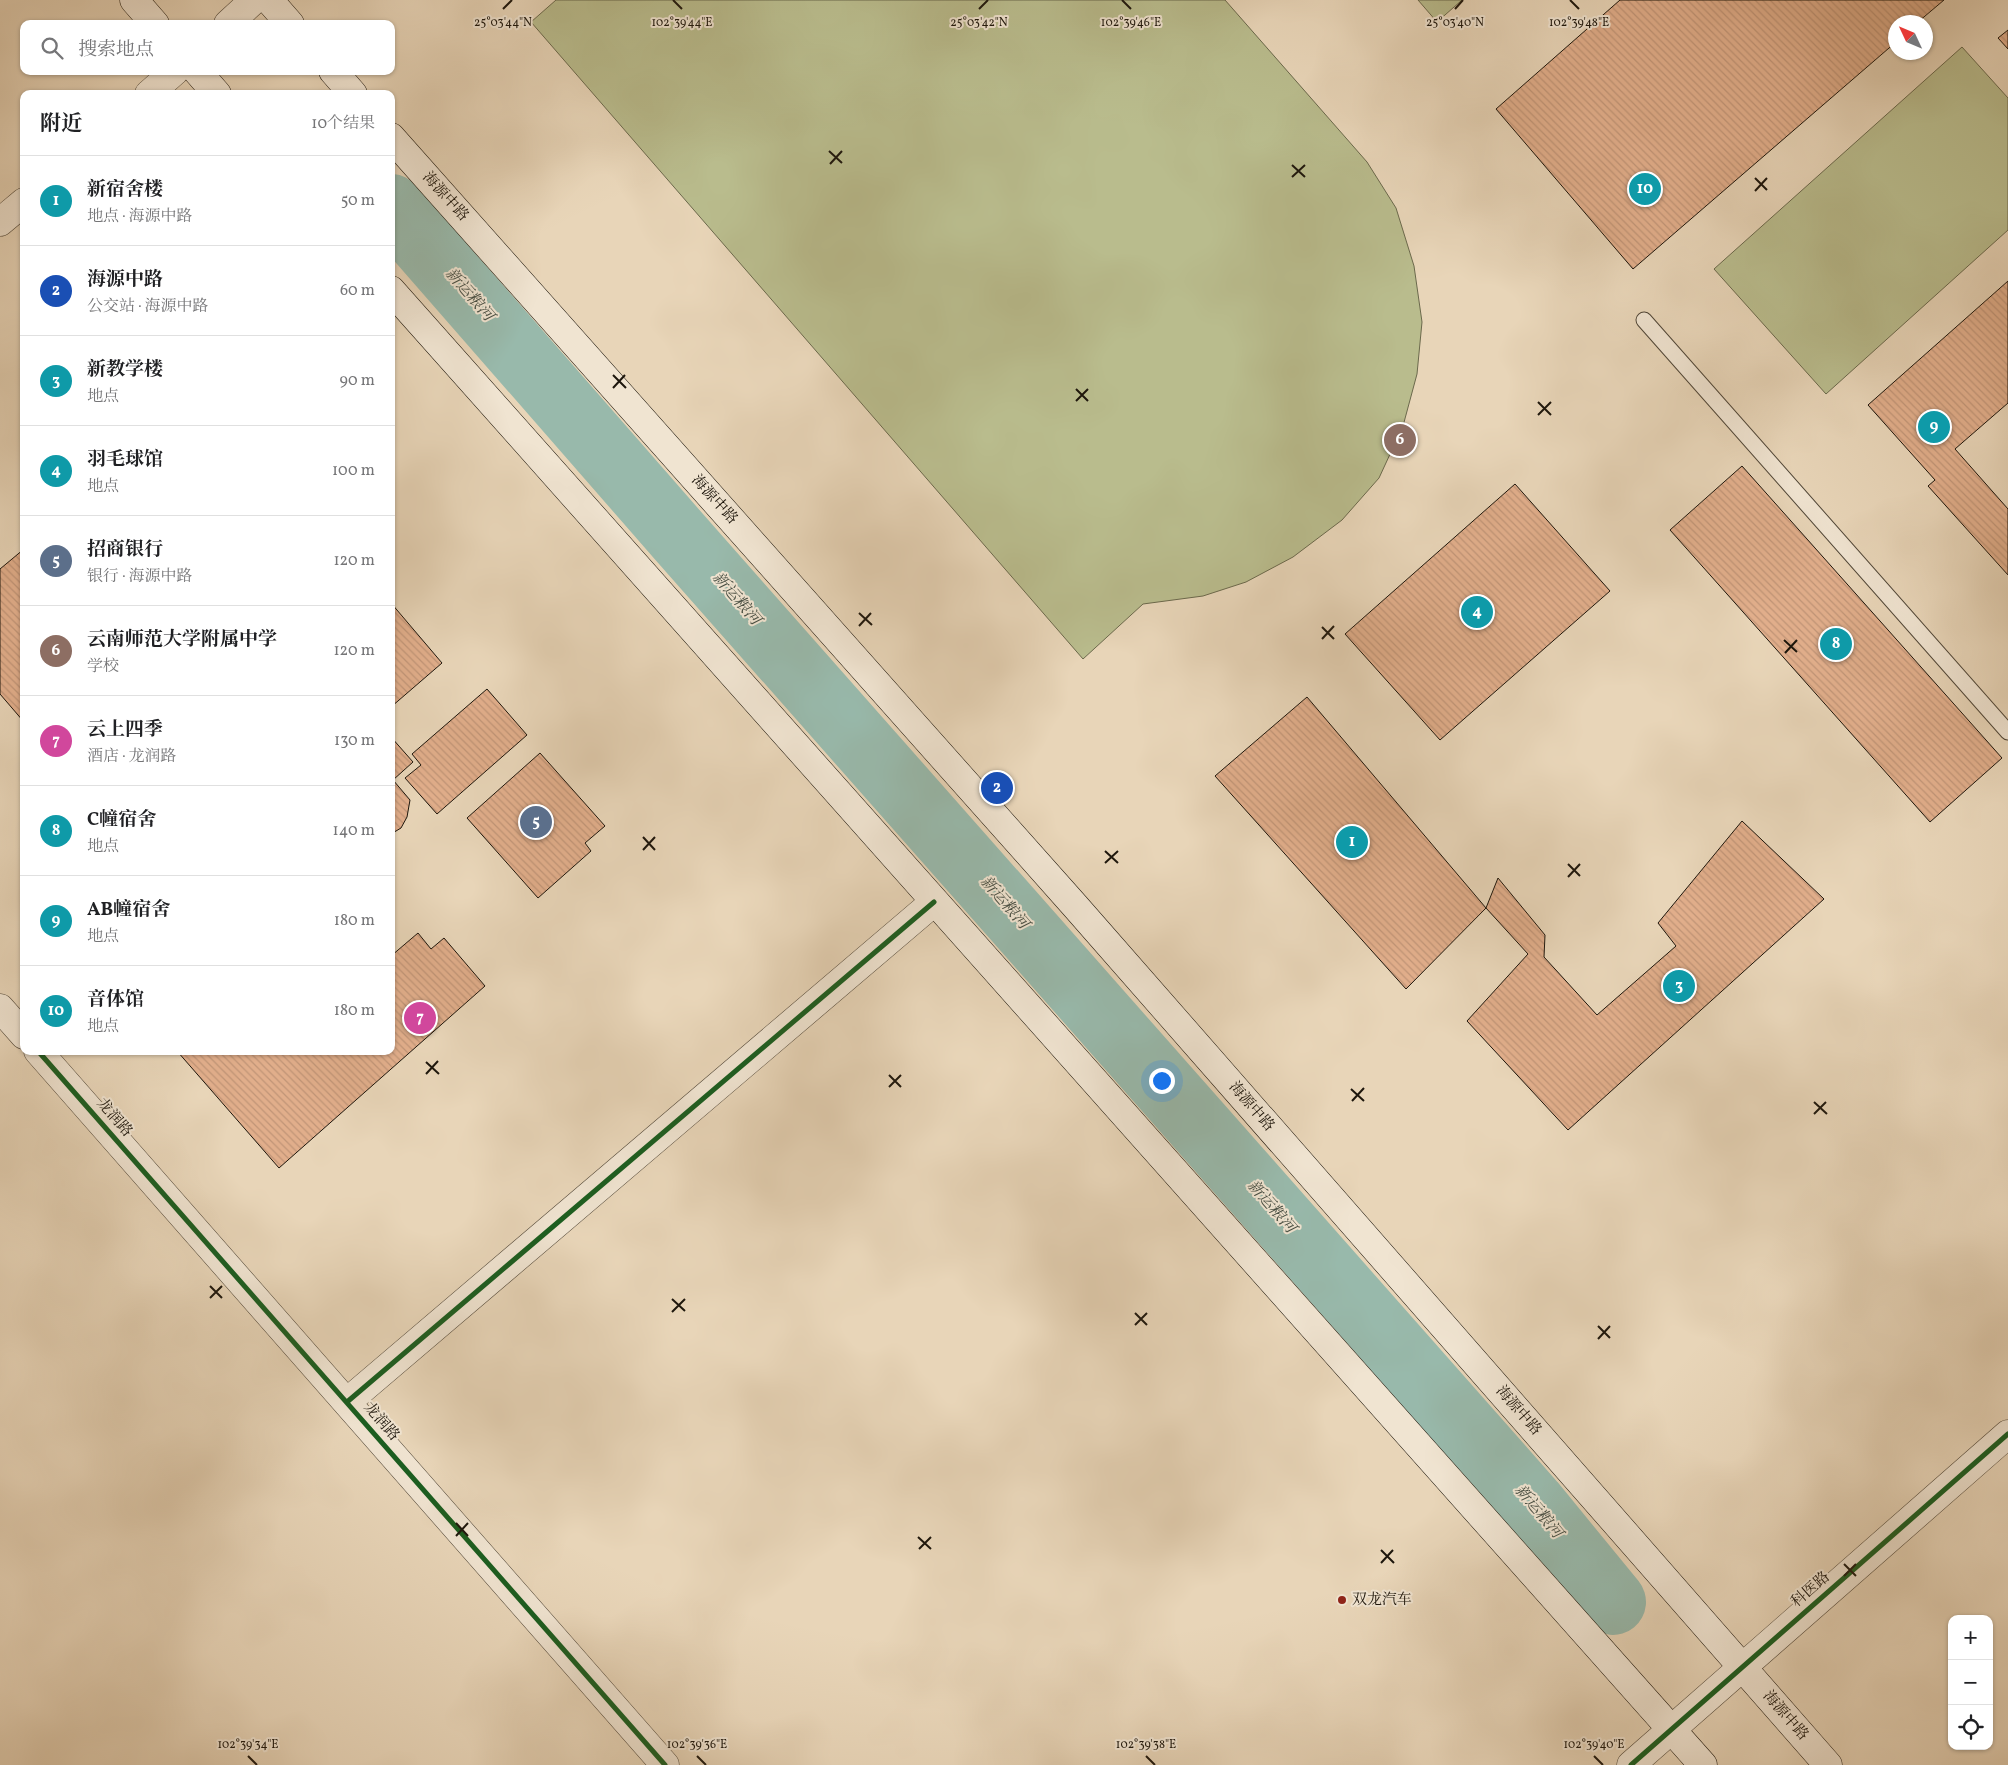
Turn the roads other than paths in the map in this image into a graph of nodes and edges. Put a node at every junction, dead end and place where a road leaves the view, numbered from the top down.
1 (134, 0) edge
2 (254, 0) edge
3 (269, 0) edge
4 (152, 20) edge
5 (232, 20) edge
6 (286, 20) edge
7 (170, 75) edge
8 (199, 75) edge
9 (336, 75) edge
10 (154, 90) edge
11 (213, 90) edge
12 (350, 90) edge
13 (395, 141) edge
14 (20, 205) edge
15 (0, 222) edge
16 (395, 295) edge
17 (1644, 320) dead end
18 (2008, 732) edge
19 (934, 902) junction
20 (0, 1008) edge
21 (20, 1030) edge
22 (42, 1055) edge
23 (347, 1402) junction
24 (2008, 1434) edge
25 (1742, 1668) junction
26 (1672, 1729) junction
27 (664, 1765) edge
28 (1631, 1765) edge
29 (1703, 1765) edge
30 (1828, 1765) edge

1 - 4 main road
2 - 5 main road
3 - 6 main road
7 - 10 main road
8 - 11 main road
9 - 12 main road
13 - 25 main road, 海源中路
14 - 15 main road
16 - 19 main road
17 - 18 lane
19 - 23 main road
19 - 26 main road
20 - 21 main road
22 - 23 main road, 龙润路
23 - 27 main road, 龙润路
24 - 25 main road, 科医路
25 - 26 main road, 科医路
25 - 30 main road, 海源中路
26 - 28 main road, 科医路
26 - 29 main road

